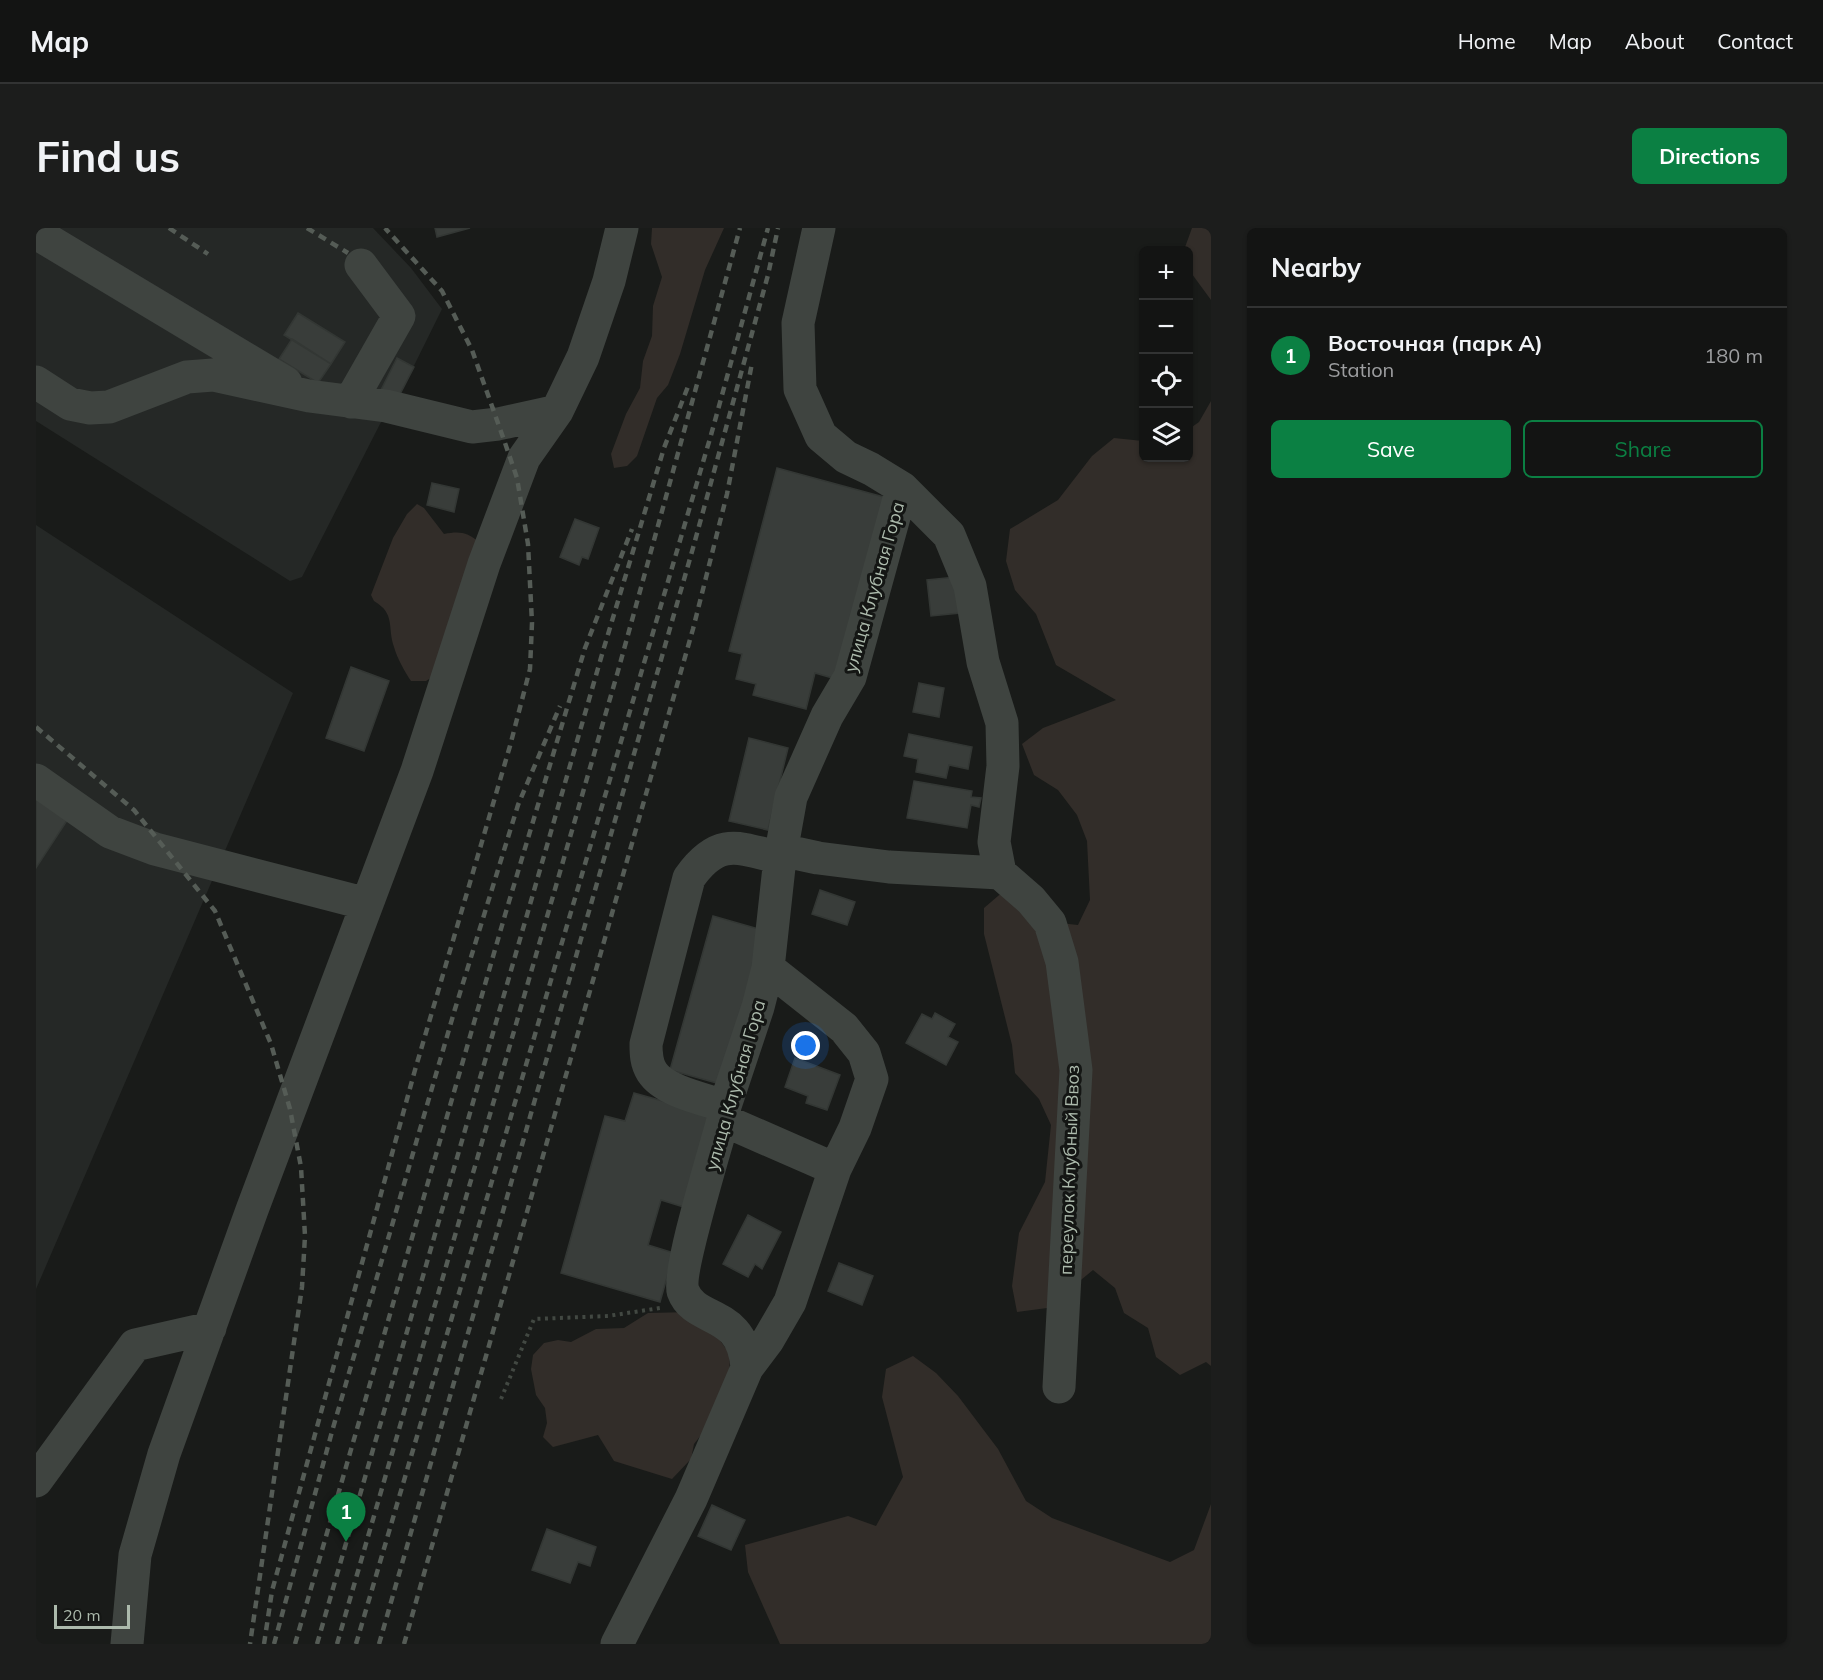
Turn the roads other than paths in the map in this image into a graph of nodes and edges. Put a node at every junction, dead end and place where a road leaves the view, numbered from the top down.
1 (622, 228) edge
2 (819, 228) edge
3 (36, 232) edge
4 (361, 266) dead end
5 (166, 310) junction
6 (177, 380) junction
7 (36, 382) edge
8 (309, 396) junction
9 (350, 402) junction
10 (557, 411) junction
11 (902, 488) junction
12 (36, 780) edge
13 (781, 854) junction
14 (1000, 873) junction
15 (367, 904) junction
16 (768, 968) junction
17 (724, 1113) junction
18 (835, 1169) junction
19 (210, 1328) junction
20 (747, 1368) junction
21 (1059, 1387) dead end
22 (36, 1481) edge
23 (128, 1630) edge
24 (101, 1644) edge
25 (617, 1644) edge

1 - 10 street
2 - 11 street
3 - 5 street
4 - 9 street
5 - 6 street
5 - 8 street
6 - 7 street
6 - 8 street
8 - 9 street
9 - 10 street
10 - 15 street
11 - 13 street, улица Клубная Гора
11 - 14 street
12 - 15 street
13 - 14 street
13 - 16 street, улица Клубная Гора
13 - 17 street
14 - 21 street, переулок Клубный Ввоз
15 - 19 street
16 - 17 street, улица Клубная Гора
16 - 18 street
17 - 18 street
17 - 20 street, улица Клубная Гора
18 - 20 street
19 - 22 street
19 - 23 street
20 - 25 street
23 - 24 street

